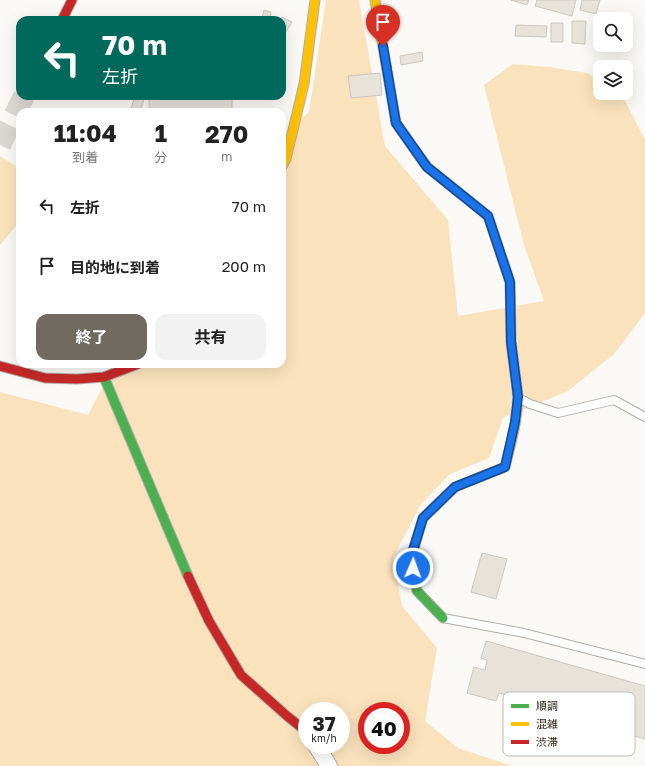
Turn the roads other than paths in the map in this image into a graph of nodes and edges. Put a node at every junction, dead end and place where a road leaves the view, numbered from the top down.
1 (72, 0) edge
2 (315, 0) edge
3 (375, 0) edge
4 (64, 16) edge
5 (286, 159) edge
6 (0, 366) edge
7 (128, 368) edge
8 (104, 377) junction
9 (518, 397) junction
10 (645, 417) edge
11 (443, 618) joint
12 (645, 664) edge
13 (298, 725) edge
14 (321, 754) edge
15 (328, 766) edge

1 - 4 main road
2 - 5 main road
3 - 9 main road
6 - 8 main road
7 - 8 main road
8 - 13 main road
9 - 10 lane
9 - 11 main road
11 - 12 lane
14 - 15 street

